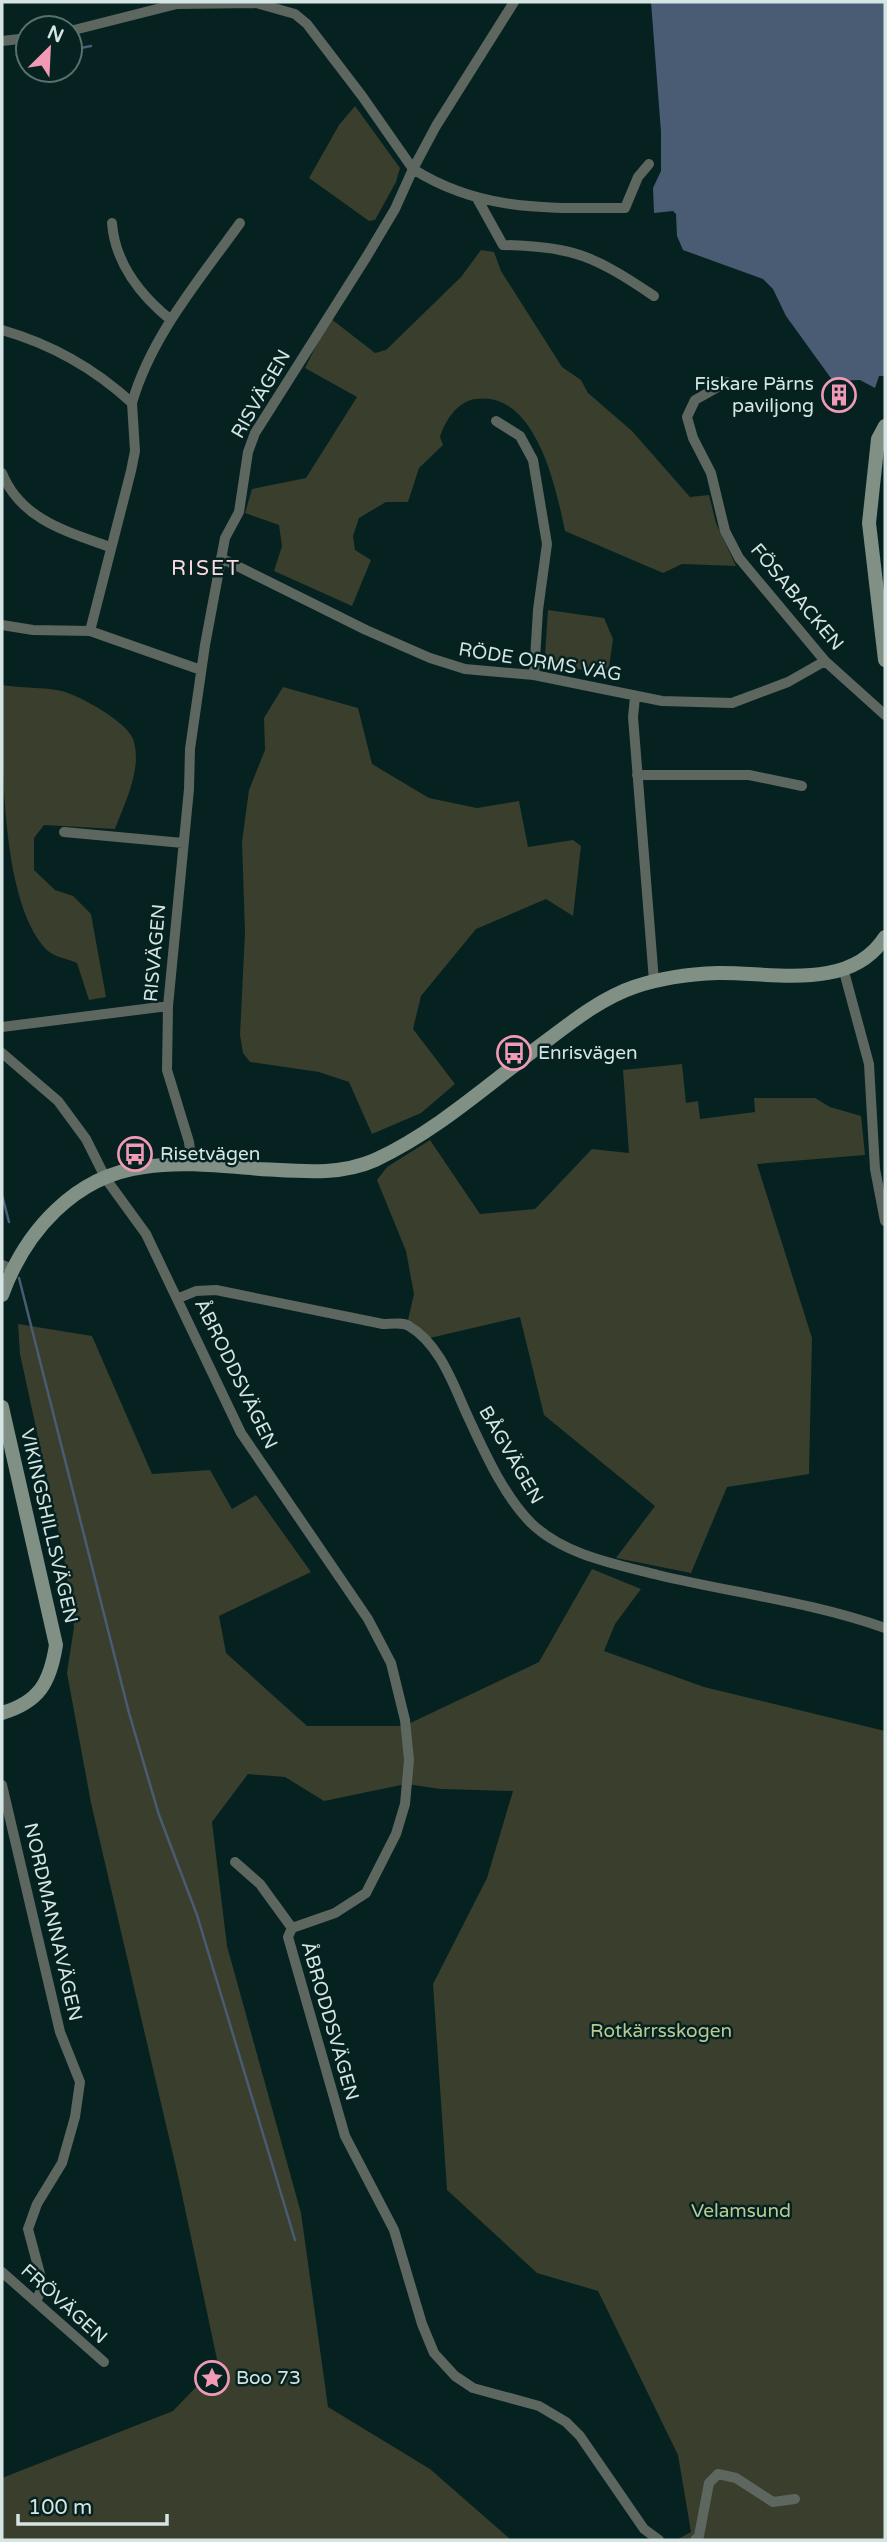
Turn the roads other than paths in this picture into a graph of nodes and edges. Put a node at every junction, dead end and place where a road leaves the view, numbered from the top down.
1 (256, 2) edge
2 (514, 2) edge
3 (149, 5) edge
4 (84, 26) edge
5 (649, 164) dead end
6 (413, 169) junction
7 (478, 200) junction
8 (111, 223) dead end
9 (240, 223) dead end
10 (654, 296) dead end
11 (171, 320) junction
12 (2, 330) edge
13 (727, 382) dead end
14 (132, 403) junction
15 (496, 422) dead end
16 (885, 426) edge
17 (2, 473) edge
18 (110, 547) junction
19 (221, 558) junction
20 (2, 625) edge
21 (90, 631) junction
22 (885, 660) edge
23 (825, 661) junction
24 (201, 670) junction
25 (534, 675) junction
26 (635, 697) junction
27 (885, 715) edge
28 (637, 775) junction
29 (803, 786) dead end
30 (64, 832) dead end
31 (183, 843) junction
32 (885, 937) edge
33 (843, 968) junction
34 (653, 981) junction
35 (168, 1006) junction
36 (2, 1027) edge
37 (2, 1053) edge
38 (192, 1165) junction
39 (106, 1179) junction
40 (885, 1221) edge
41 (7, 1267) edge
42 (2, 1295) edge
43 (179, 1298) junction
44 (2, 1407) edge
45 (885, 1628) edge
46 (2, 1713) edge
47 (2, 1785) edge
48 (235, 1862) dead end
49 (292, 1928) junction
50 (2, 2272) edge
51 (36, 2302) junction
52 (104, 2362) dead end
53 (795, 2499) dead end
54 (659, 2540) edge
55 (695, 2540) edge

1 - 3 street
1 - 6 street
2 - 6 street, RISVÄGEN
3 - 4 street
5 - 7 street
6 - 7 street
6 - 19 street, RISVÄGEN
7 - 10 street
8 - 11 street
9 - 11 street
11 - 14 street
12 - 14 street
13 - 23 street, FÖSABACKEN
14 - 18 street
15 - 25 street
16 - 22 street
17 - 18 street
18 - 21 street
19 - 24 street, RISVÄGEN
19 - 25 street, RÖDE ORMS VÄG
20 - 21 street
21 - 24 street
23 - 26 street, RÖDE ORMS VÄG
23 - 27 street, FÖSABACKEN
24 - 31 street, RISVÄGEN
25 - 26 street, RÖDE ORMS VÄG
26 - 28 street
28 - 29 street
28 - 34 street
30 - 31 street
31 - 35 street, RISVÄGEN
32 - 33 street
33 - 34 street
33 - 40 street
34 - 38 street
35 - 36 street
35 - 38 street, RISVÄGEN
37 - 39 street, ÅBRODDSVÄGEN
38 - 39 street
39 - 41 street
39 - 43 street, ÅBRODDSVÄGEN
41 - 42 street
43 - 45 street, BÅGVÄGEN
43 - 49 street, ÅBRODDSVÄGEN
44 - 46 street, VIKINGSHILLSVÄGEN
47 - 51 street, NORDMANNAVÄGEN
48 - 49 street
49 - 54 street, ÅBRODDSVÄGEN
50 - 51 street, FRÖVÄGEN
51 - 52 street, FRÖVÄGEN
53 - 55 street

